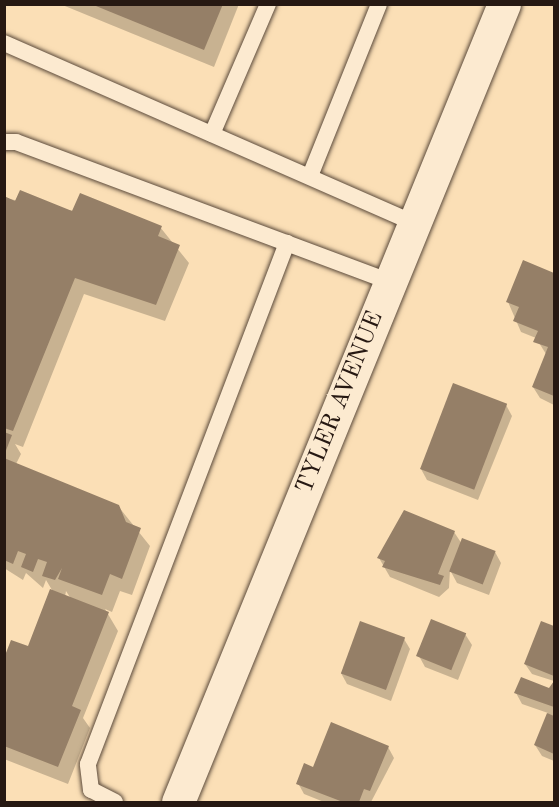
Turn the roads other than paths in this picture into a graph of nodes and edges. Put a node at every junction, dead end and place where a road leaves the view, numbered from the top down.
1 (268, 4) edge
2 (379, 4) edge
3 (504, 4) edge
4 (4, 43) edge
5 (212, 134) junction
6 (4, 142) edge
7 (310, 176) junction
8 (415, 222) junction
9 (287, 243) junction
10 (391, 282) junction
11 (115, 802) edge
12 (178, 802) edge

1 - 5 lane
2 - 7 lane
3 - 8 main road, TYLER AVENUE
4 - 5 lane
5 - 7 lane
6 - 9 lane
7 - 8 lane
8 - 10 main road, TYLER AVENUE
9 - 10 lane
9 - 11 lane
10 - 12 main road, TYLER AVENUE

